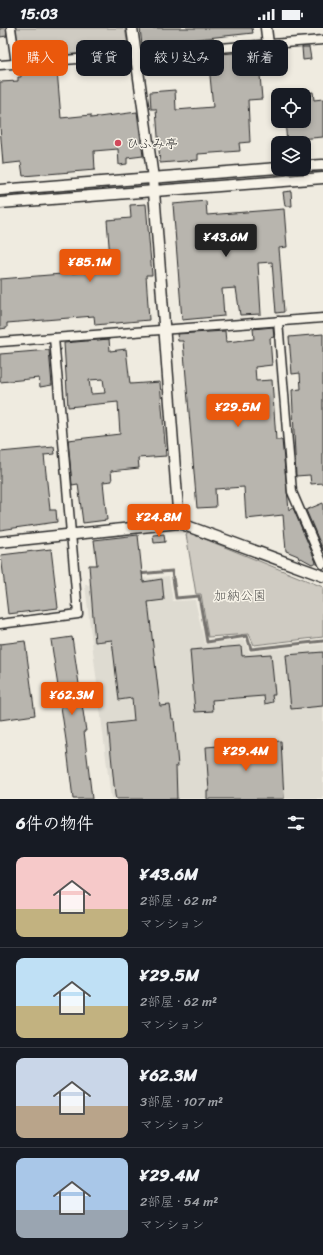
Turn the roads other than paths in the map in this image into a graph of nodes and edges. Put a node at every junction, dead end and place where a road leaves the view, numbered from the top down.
1 (12, 28) edge
2 (132, 28) edge
3 (266, 28) edge
4 (13, 40) edge
5 (268, 40) edge
6 (323, 40) edge
7 (288, 43) edge
8 (232, 47) edge
9 (135, 55) junction
10 (68, 60) edge
11 (12, 64) edge
12 (0, 65) edge
13 (323, 165) edge
14 (311, 166) edge
15 (271, 169) edge
16 (153, 178) junction
17 (323, 178) edge
18 (0, 190) edge
19 (154, 192) junction
20 (0, 203) edge
21 (323, 318) edge
22 (278, 321) junction
23 (166, 330) junction
24 (54, 338) junction
25 (0, 342) edge
26 (180, 523) junction
27 (71, 534) junction
28 (0, 542) edge
29 (323, 564) edge
30 (323, 576) edge
31 (0, 624) edge

1 - 4 street
2 - 9 street
3 - 5 street
6 - 7 street
8 - 9 street
9 - 10 street
9 - 16 street
11 - 12 street
13 - 14 street
15 - 16 street
16 - 18 street
16 - 19 street
17 - 19 street
19 - 20 street
19 - 23 street
21 - 22 street
22 - 23 street
22 - 29 street
23 - 24 street
23 - 26 street
24 - 25 street
24 - 27 street
26 - 27 street
26 - 30 street
27 - 28 street
27 - 31 street

